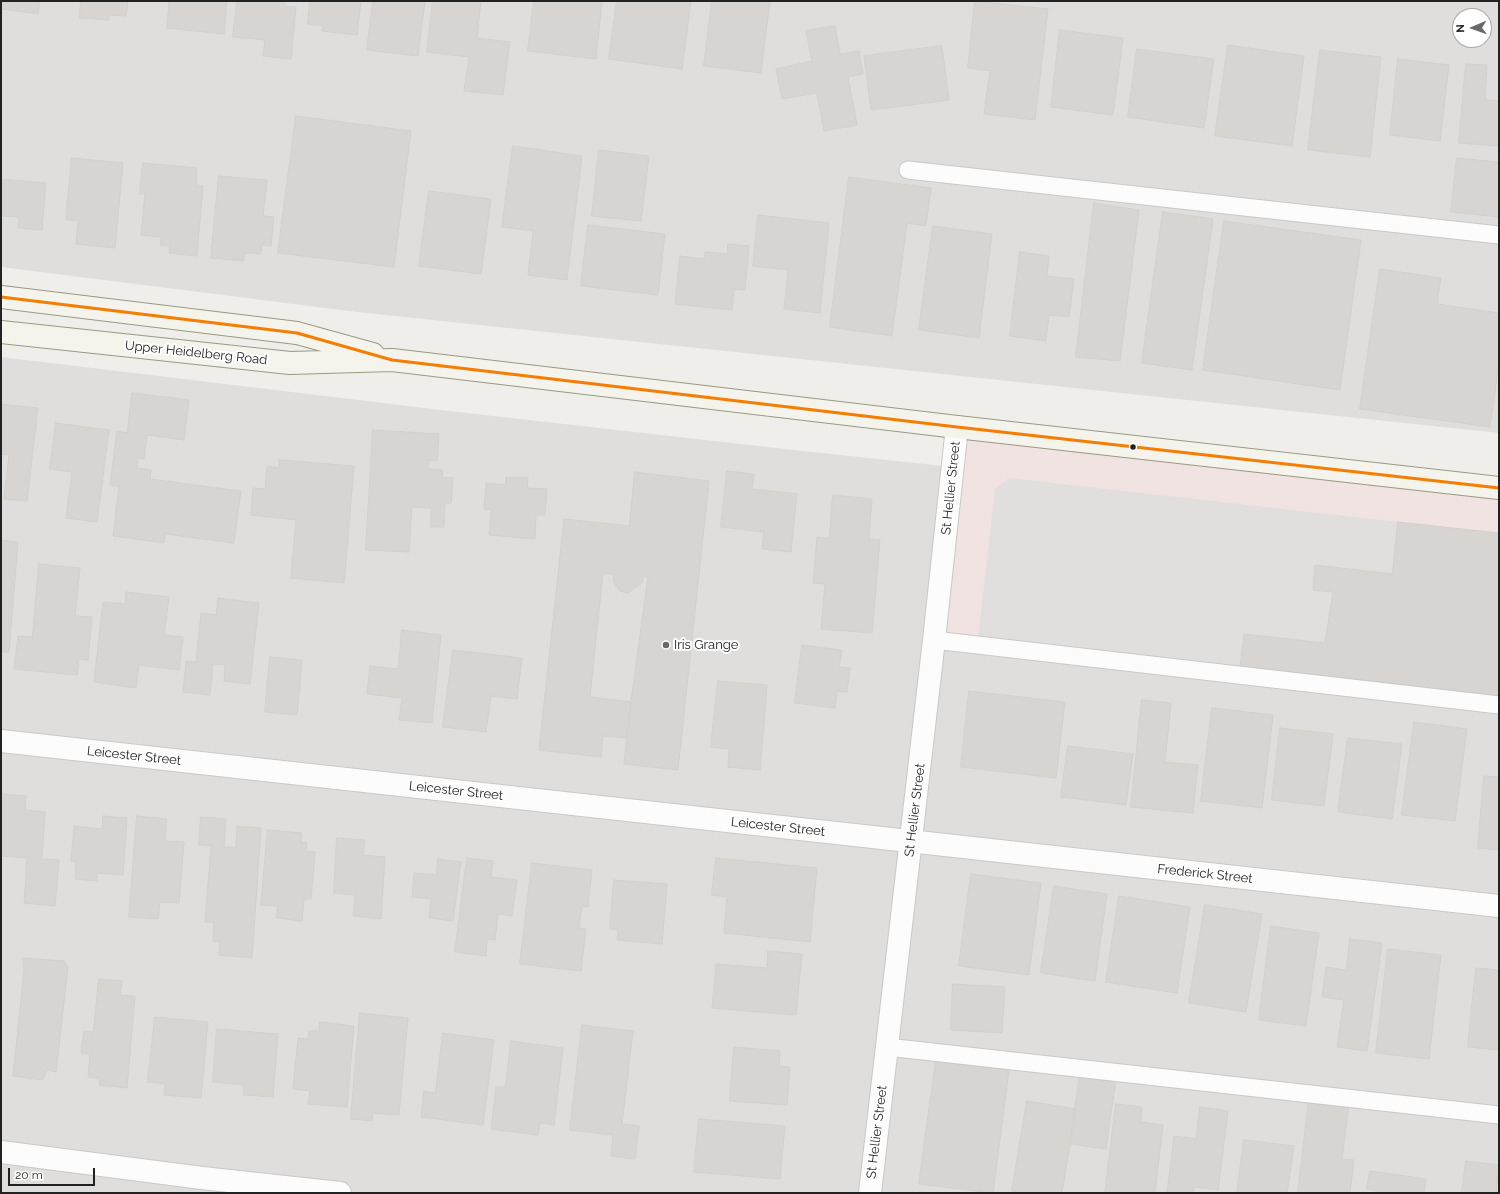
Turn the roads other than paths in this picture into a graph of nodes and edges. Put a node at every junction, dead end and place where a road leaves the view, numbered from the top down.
1 (908, 170) dead end
2 (1499, 235) edge
3 (1, 297) edge
4 (1, 332) edge
5 (392, 360) junction
6 (957, 427) junction
7 (1499, 488) edge
8 (934, 640) junction
9 (1499, 705) edge
10 (1, 741) edge
11 (911, 841) junction
12 (1499, 906) edge
13 (887, 1047) junction
14 (1499, 1115) edge
15 (1, 1152) edge
16 (201, 1185) edge
17 (340, 1193) edge
18 (870, 1193) edge

1 - 2 lane
3 - 5 main road, Upper Heidelberg Road
4 - 5 main road, Upper Heidelberg Road
5 - 6 main road, Upper Heidelberg Road
6 - 7 main road, Upper Heidelberg Road
6 - 8 street, St Hellier Street
8 - 9 lane
8 - 11 street, St Hellier Street
10 - 11 street, Leicester Street
11 - 12 street, Frederick Street
11 - 13 street, St Hellier Street
13 - 14 lane
13 - 18 street, St Hellier Street
15 - 16 street
16 - 17 street

